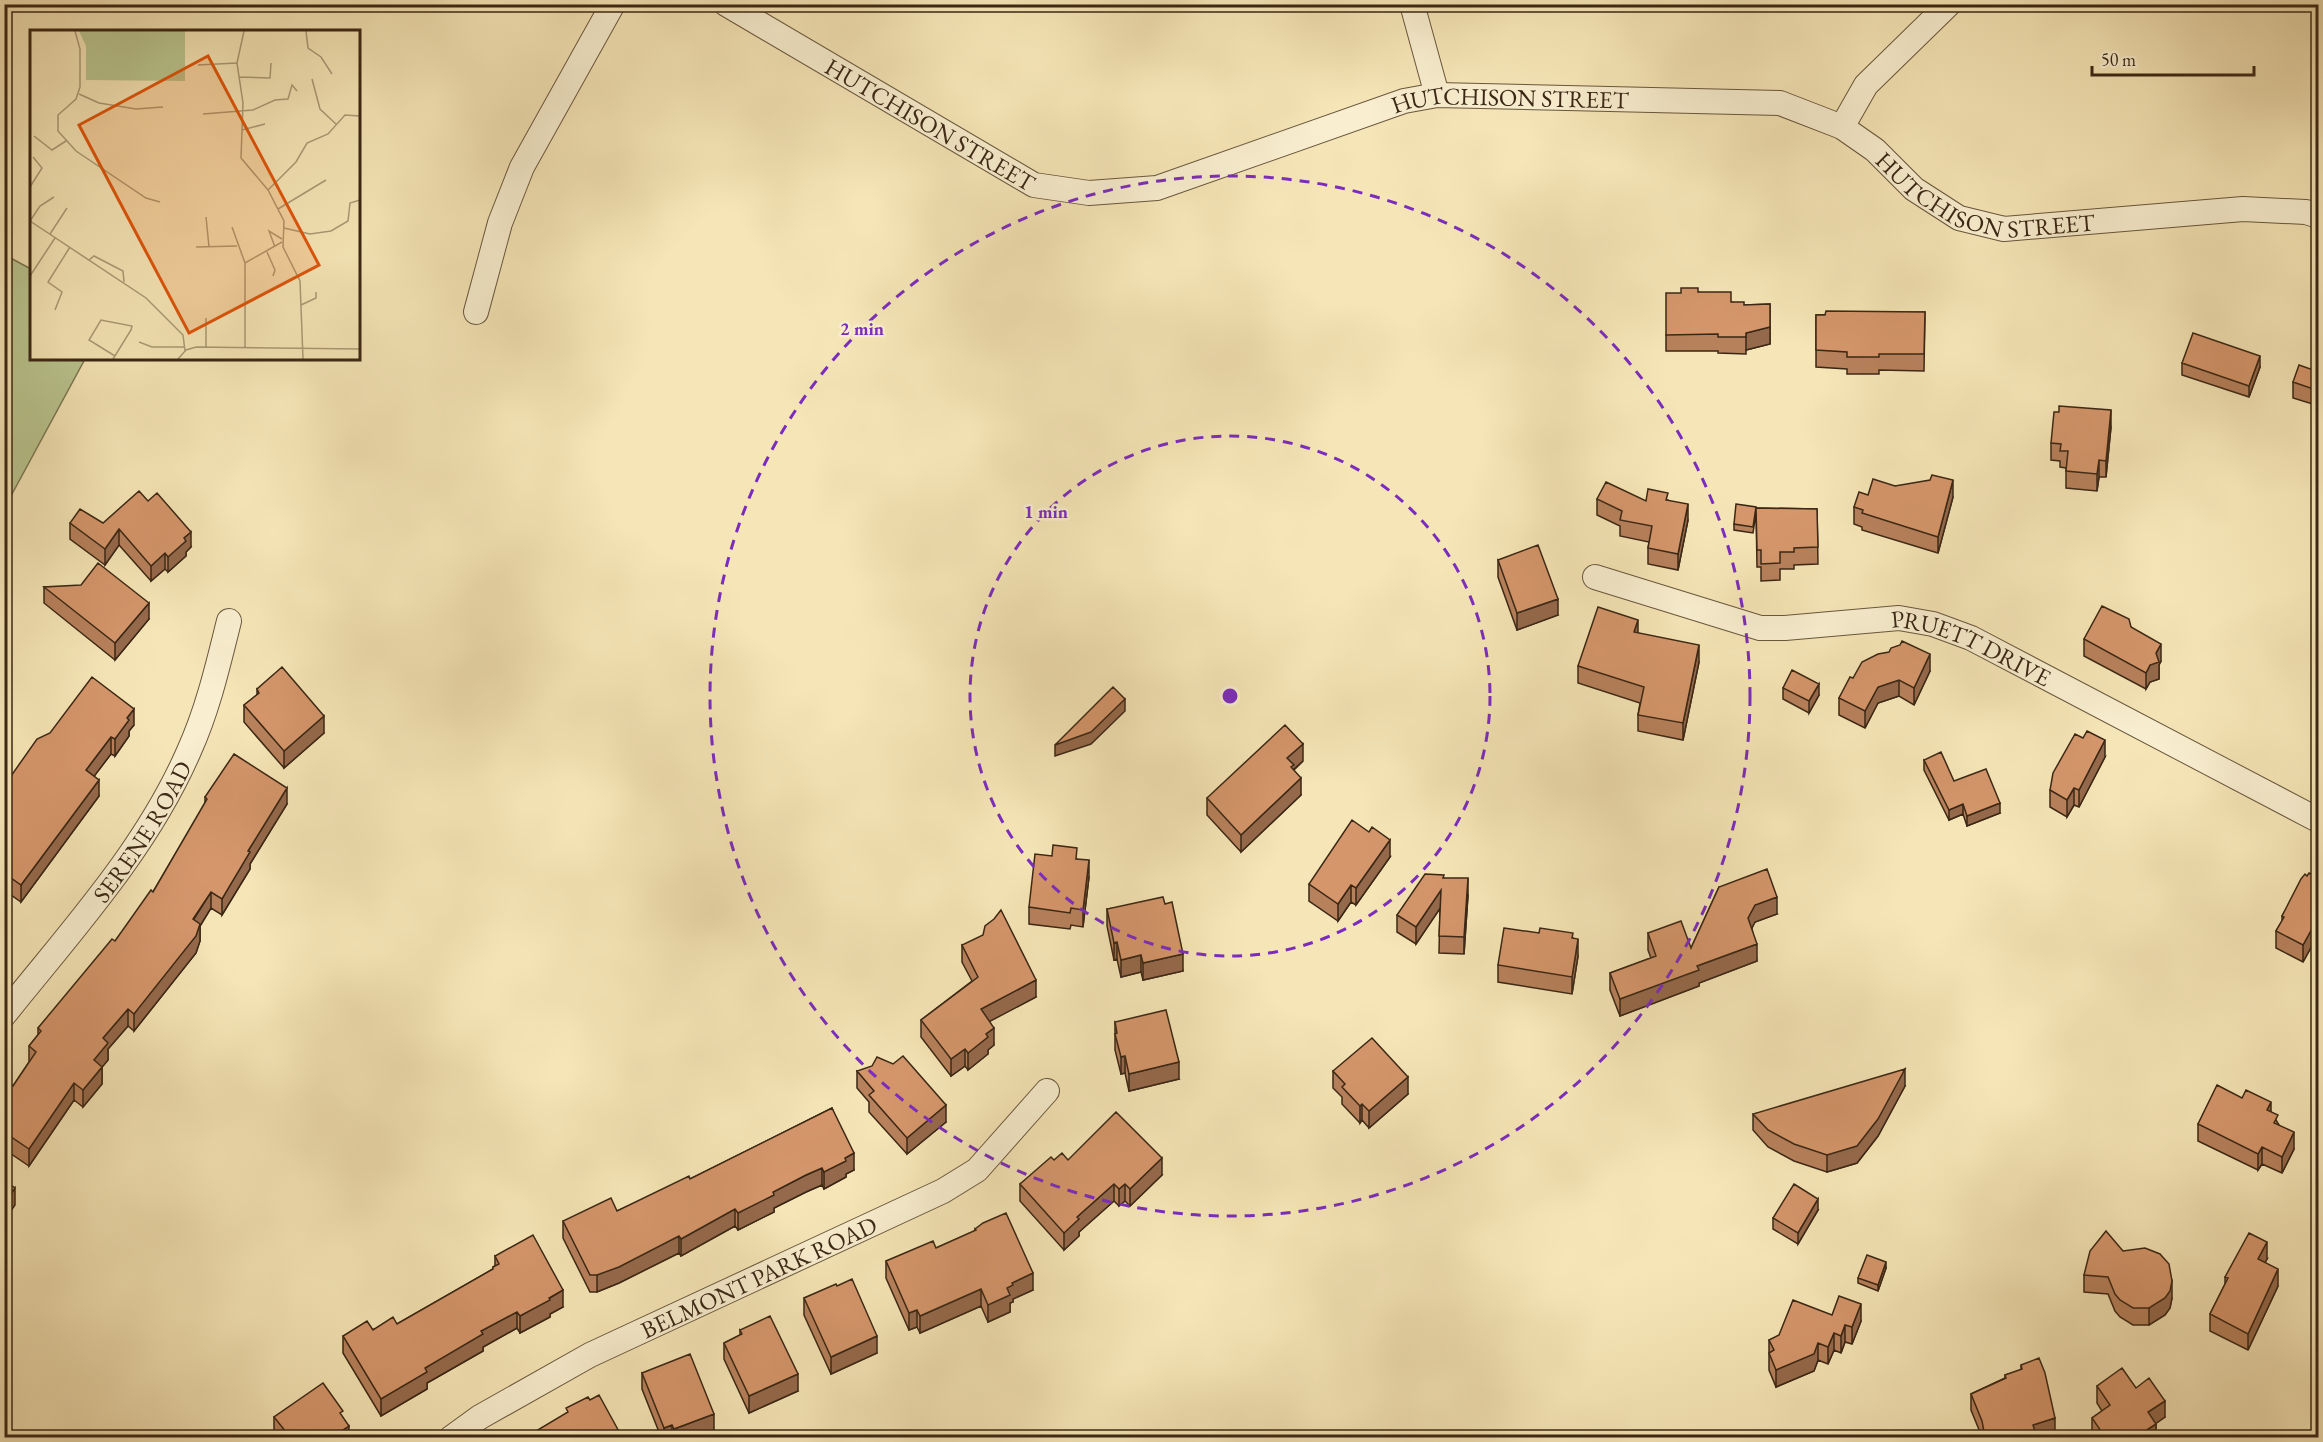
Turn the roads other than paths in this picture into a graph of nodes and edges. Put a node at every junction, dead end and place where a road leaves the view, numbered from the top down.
1 (613, 4) edge
2 (726, 4) edge
3 (1412, 4) edge
4 (1949, 4) edge
5 (1437, 95) junction
6 (1842, 127) junction
7 (2319, 216) edge
8 (476, 312) dead end
9 (1595, 577) dead end
10 (229, 621) dead end
11 (2319, 820) edge
12 (4, 1015) edge
13 (1047, 1091) dead end
14 (451, 1437) edge

1 - 8 street
2 - 5 street, HUTCHISON STREET
3 - 5 street
4 - 6 street
5 - 6 street, HUTCHISON STREET
6 - 7 street, HUTCHISON STREET
9 - 11 street, PRUETT DRIVE
10 - 12 street, SERENE ROAD
13 - 14 street, BELMONT PARK ROAD

